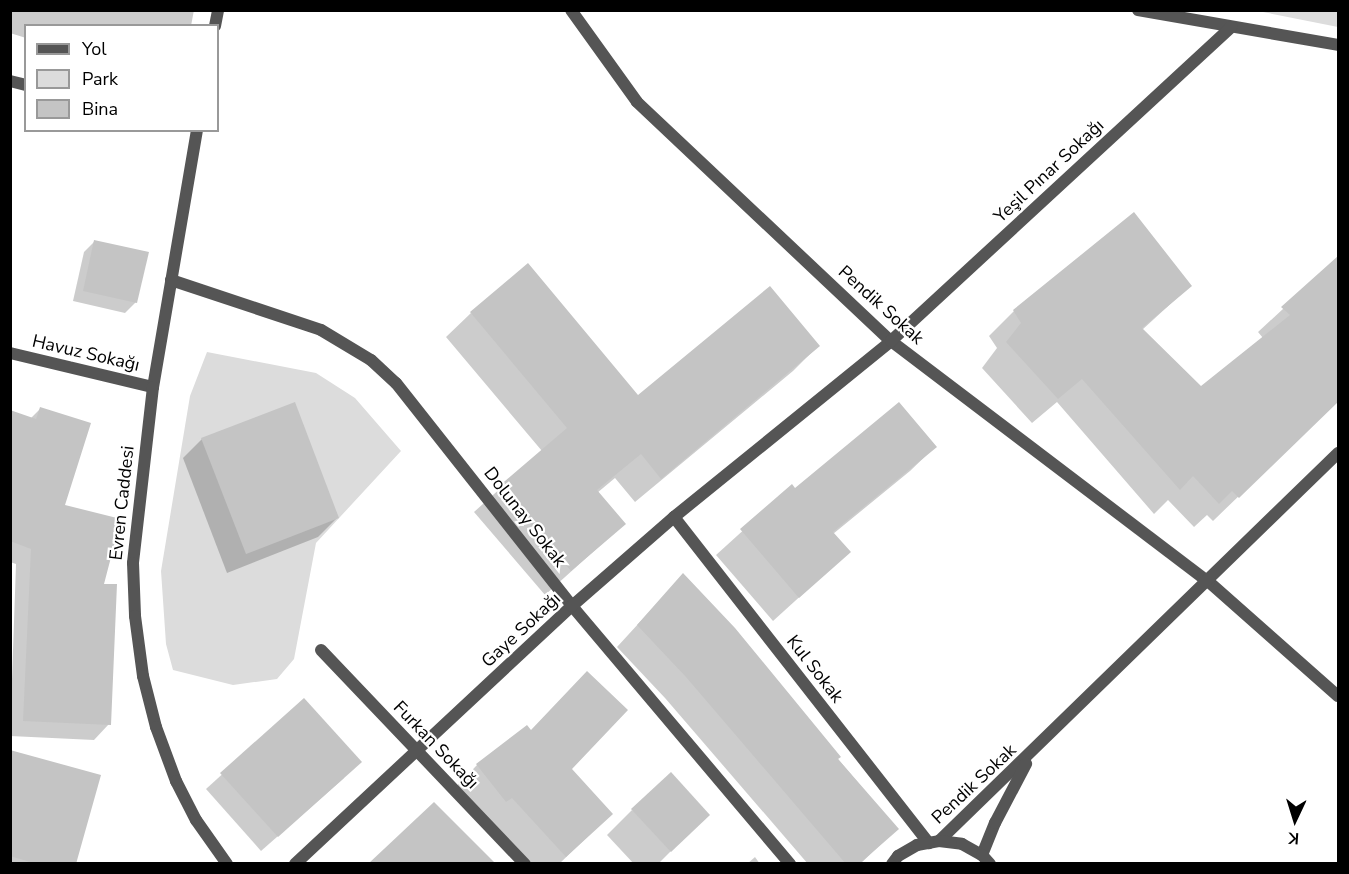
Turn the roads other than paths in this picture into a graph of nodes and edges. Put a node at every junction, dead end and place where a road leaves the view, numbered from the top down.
1 (571, 10) edge
2 (1138, 10) edge
3 (1231, 27) junction
4 (1338, 45) edge
5 (196, 132) edge
6 (171, 280) junction
7 (891, 341) junction
8 (10, 353) edge
9 (153, 387) junction
10 (1338, 453) edge
11 (674, 517) junction
12 (1209, 582) junction
13 (572, 606) junction
14 (321, 650) dead end
15 (1338, 696) edge
16 (417, 752) junction
17 (1033, 753) junction
18 (934, 842) junction
19 (986, 859) edge
20 (227, 864) edge
21 (295, 864) edge
22 (525, 864) edge
23 (790, 864) edge
24 (892, 864) edge

1 - 7 street, Pendik Sokak
2 - 3 street
3 - 4 street
3 - 7 street, Yeşil Pınar Sokağı
5 - 6 street, Evren Caddesi
6 - 9 street, Evren Caddesi
6 - 13 street, Dolunay Sokak
7 - 11 street, Gaye Sokağı
7 - 12 street, Pendik Sokak
8 - 9 street, Havuz Sokağı
9 - 20 street, Evren Caddesi
10 - 12 street, Pendik Sokak
11 - 13 street, Gaye Sokağı
11 - 18 street, Kul Sokak
12 - 15 street
12 - 17 street, Pendik Sokak
13 - 16 street, Gaye Sokağı
13 - 23 street, Dolunay Sokak
14 - 16 street, Furkan Sokağı
16 - 21 street, Gaye Sokağı
16 - 22 street, Furkan Sokağı
17 - 18 street, Pendik Sokak
17 - 19 street, Pendik Sokak
18 - 19 street
18 - 24 street

